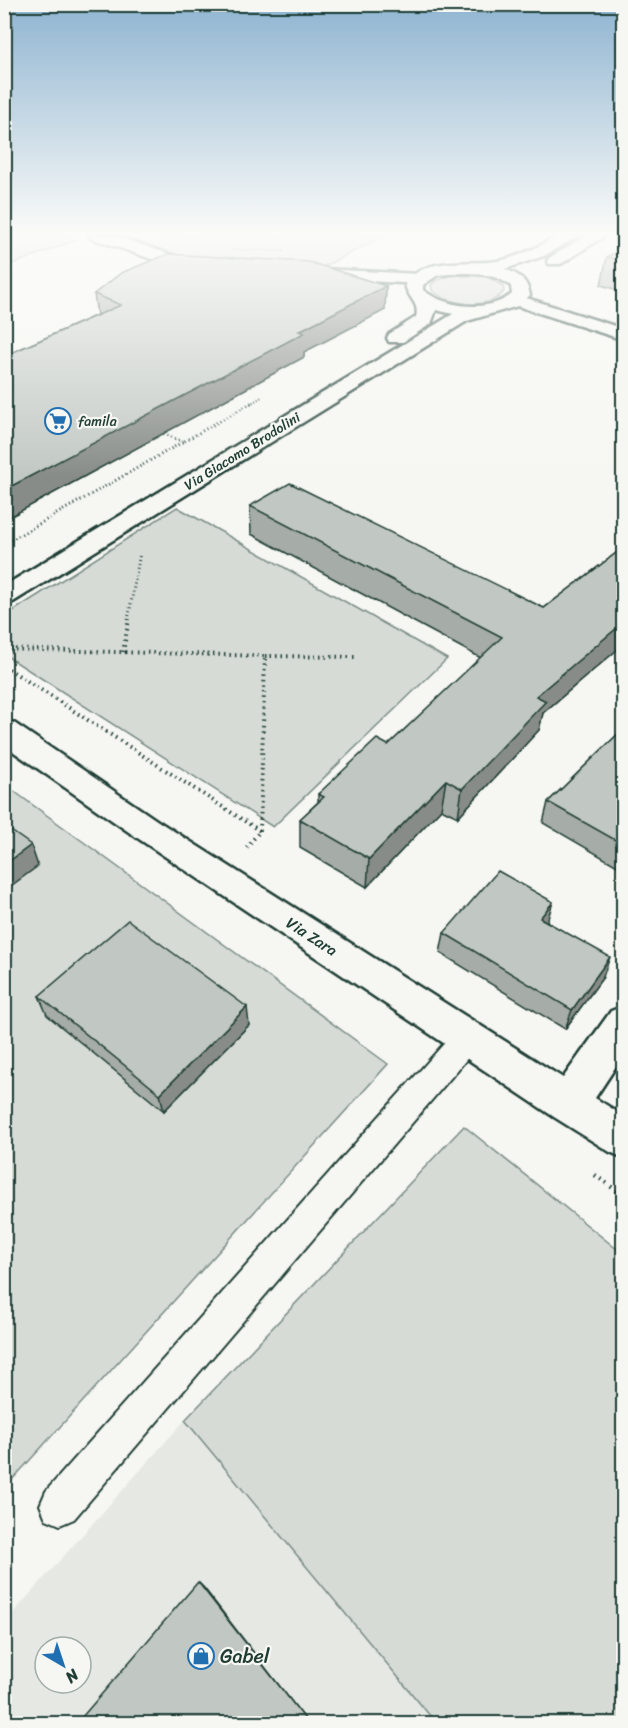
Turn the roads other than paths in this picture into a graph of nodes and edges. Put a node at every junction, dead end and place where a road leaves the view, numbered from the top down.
1 (426, 316) edge
2 (465, 316) edge
3 (578, 316) edge
4 (624, 334) edge
5 (25, 560) dead end
6 (4, 597) edge
7 (4, 730) edge
8 (624, 1022) edge
9 (467, 1038) junction
10 (568, 1104) junction
11 (624, 1139) edge
12 (60, 1505) dead end

1 - 5 main road, Via Giacomo Brodolini
2 - 6 main road, Via Giacomo Brodolini
3 - 4 main road
7 - 9 main road, Via Zara
8 - 10 main road
9 - 10 main road, Via Zara
9 - 12 lane
10 - 11 main road, Via Zara

